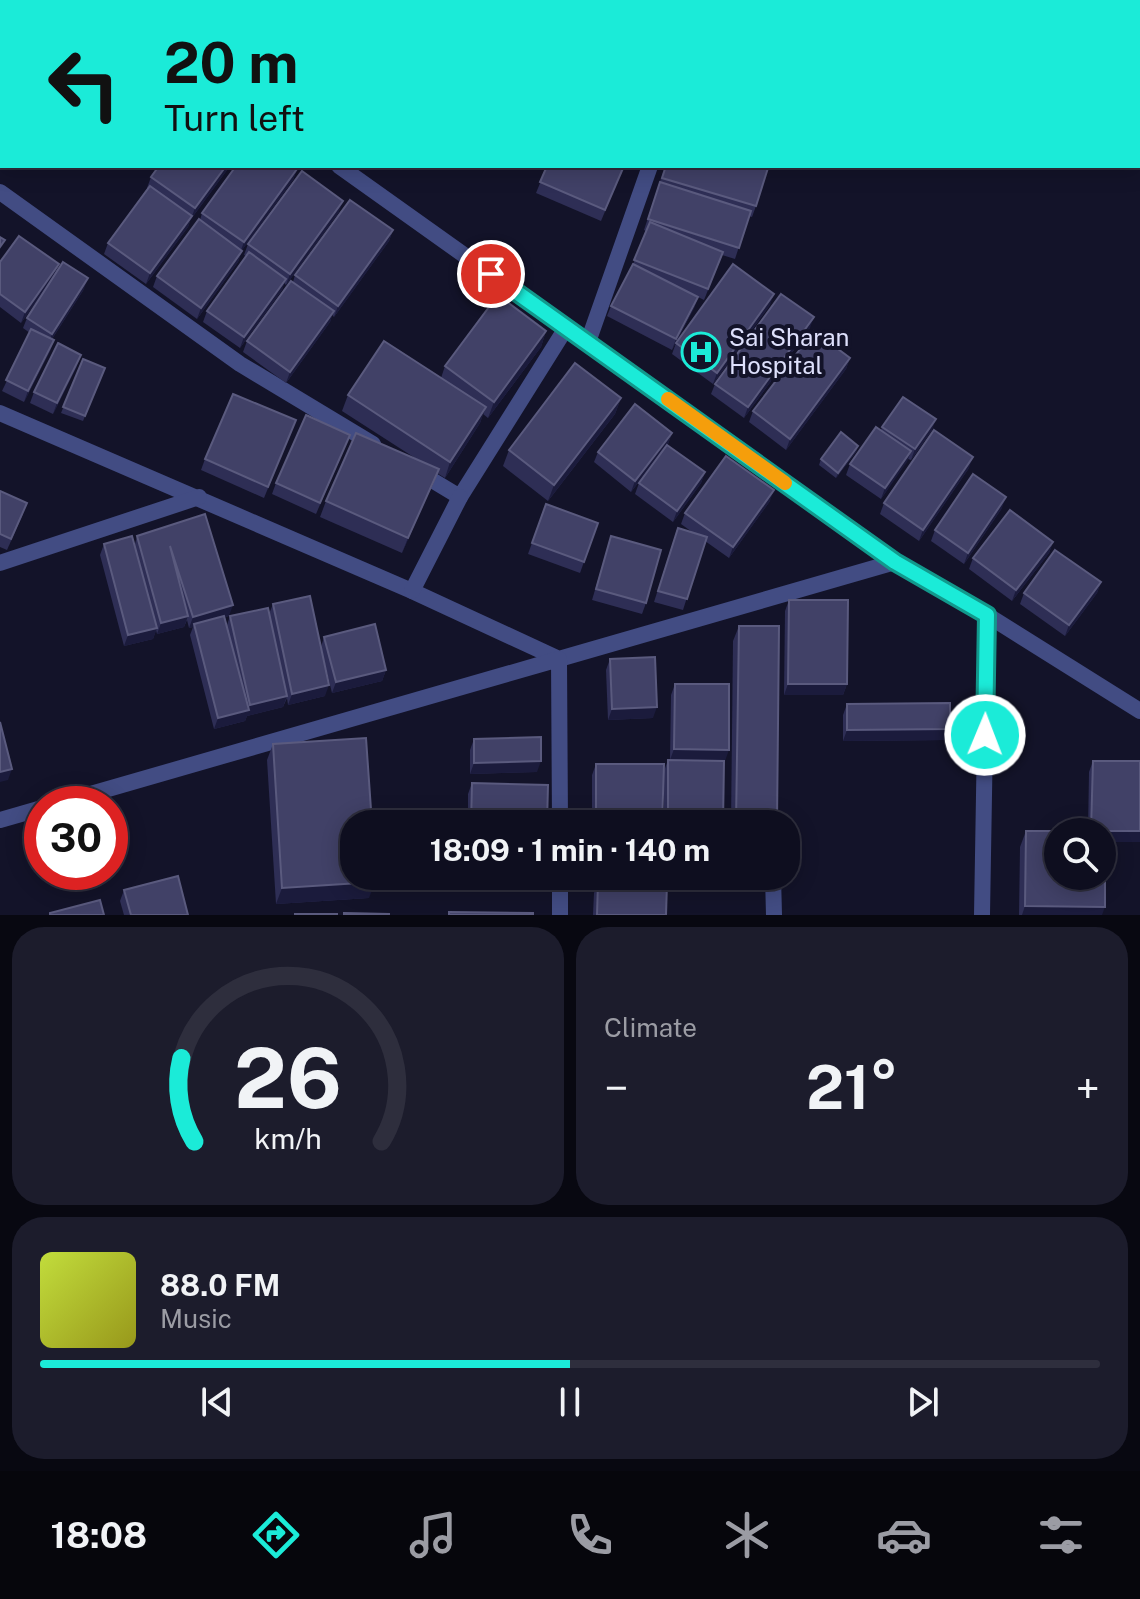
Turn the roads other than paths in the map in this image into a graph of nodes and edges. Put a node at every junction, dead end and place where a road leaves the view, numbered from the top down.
1 (342, 168) edge
2 (649, 168) edge
3 (0, 192) edge
4 (566, 328) junction
5 (588, 342) junction
6 (0, 413) edge
7 (382, 450) edge
8 (408, 466) edge
9 (199, 497) junction
10 (460, 497) junction
11 (895, 562) junction
12 (0, 563) edge
13 (412, 591) junction
14 (987, 615) junction
15 (559, 659) junction
16 (1140, 711) edge
17 (118, 786) edge
18 (560, 810) edge
19 (24, 813) edge
20 (0, 820) edge
21 (560, 890) edge
22 (773, 890) edge
23 (560, 915) edge
24 (774, 915) edge
25 (982, 915) edge

1 - 4 street
2 - 5 street
3 - 7 street
4 - 5 street
4 - 10 street
5 - 11 street
6 - 9 street
8 - 10 street
9 - 12 street
9 - 13 street
10 - 13 street
11 - 14 street
11 - 15 street
13 - 15 street
14 - 16 street
14 - 25 street
15 - 17 street
15 - 18 street
19 - 20 street
21 - 23 street
22 - 24 street

